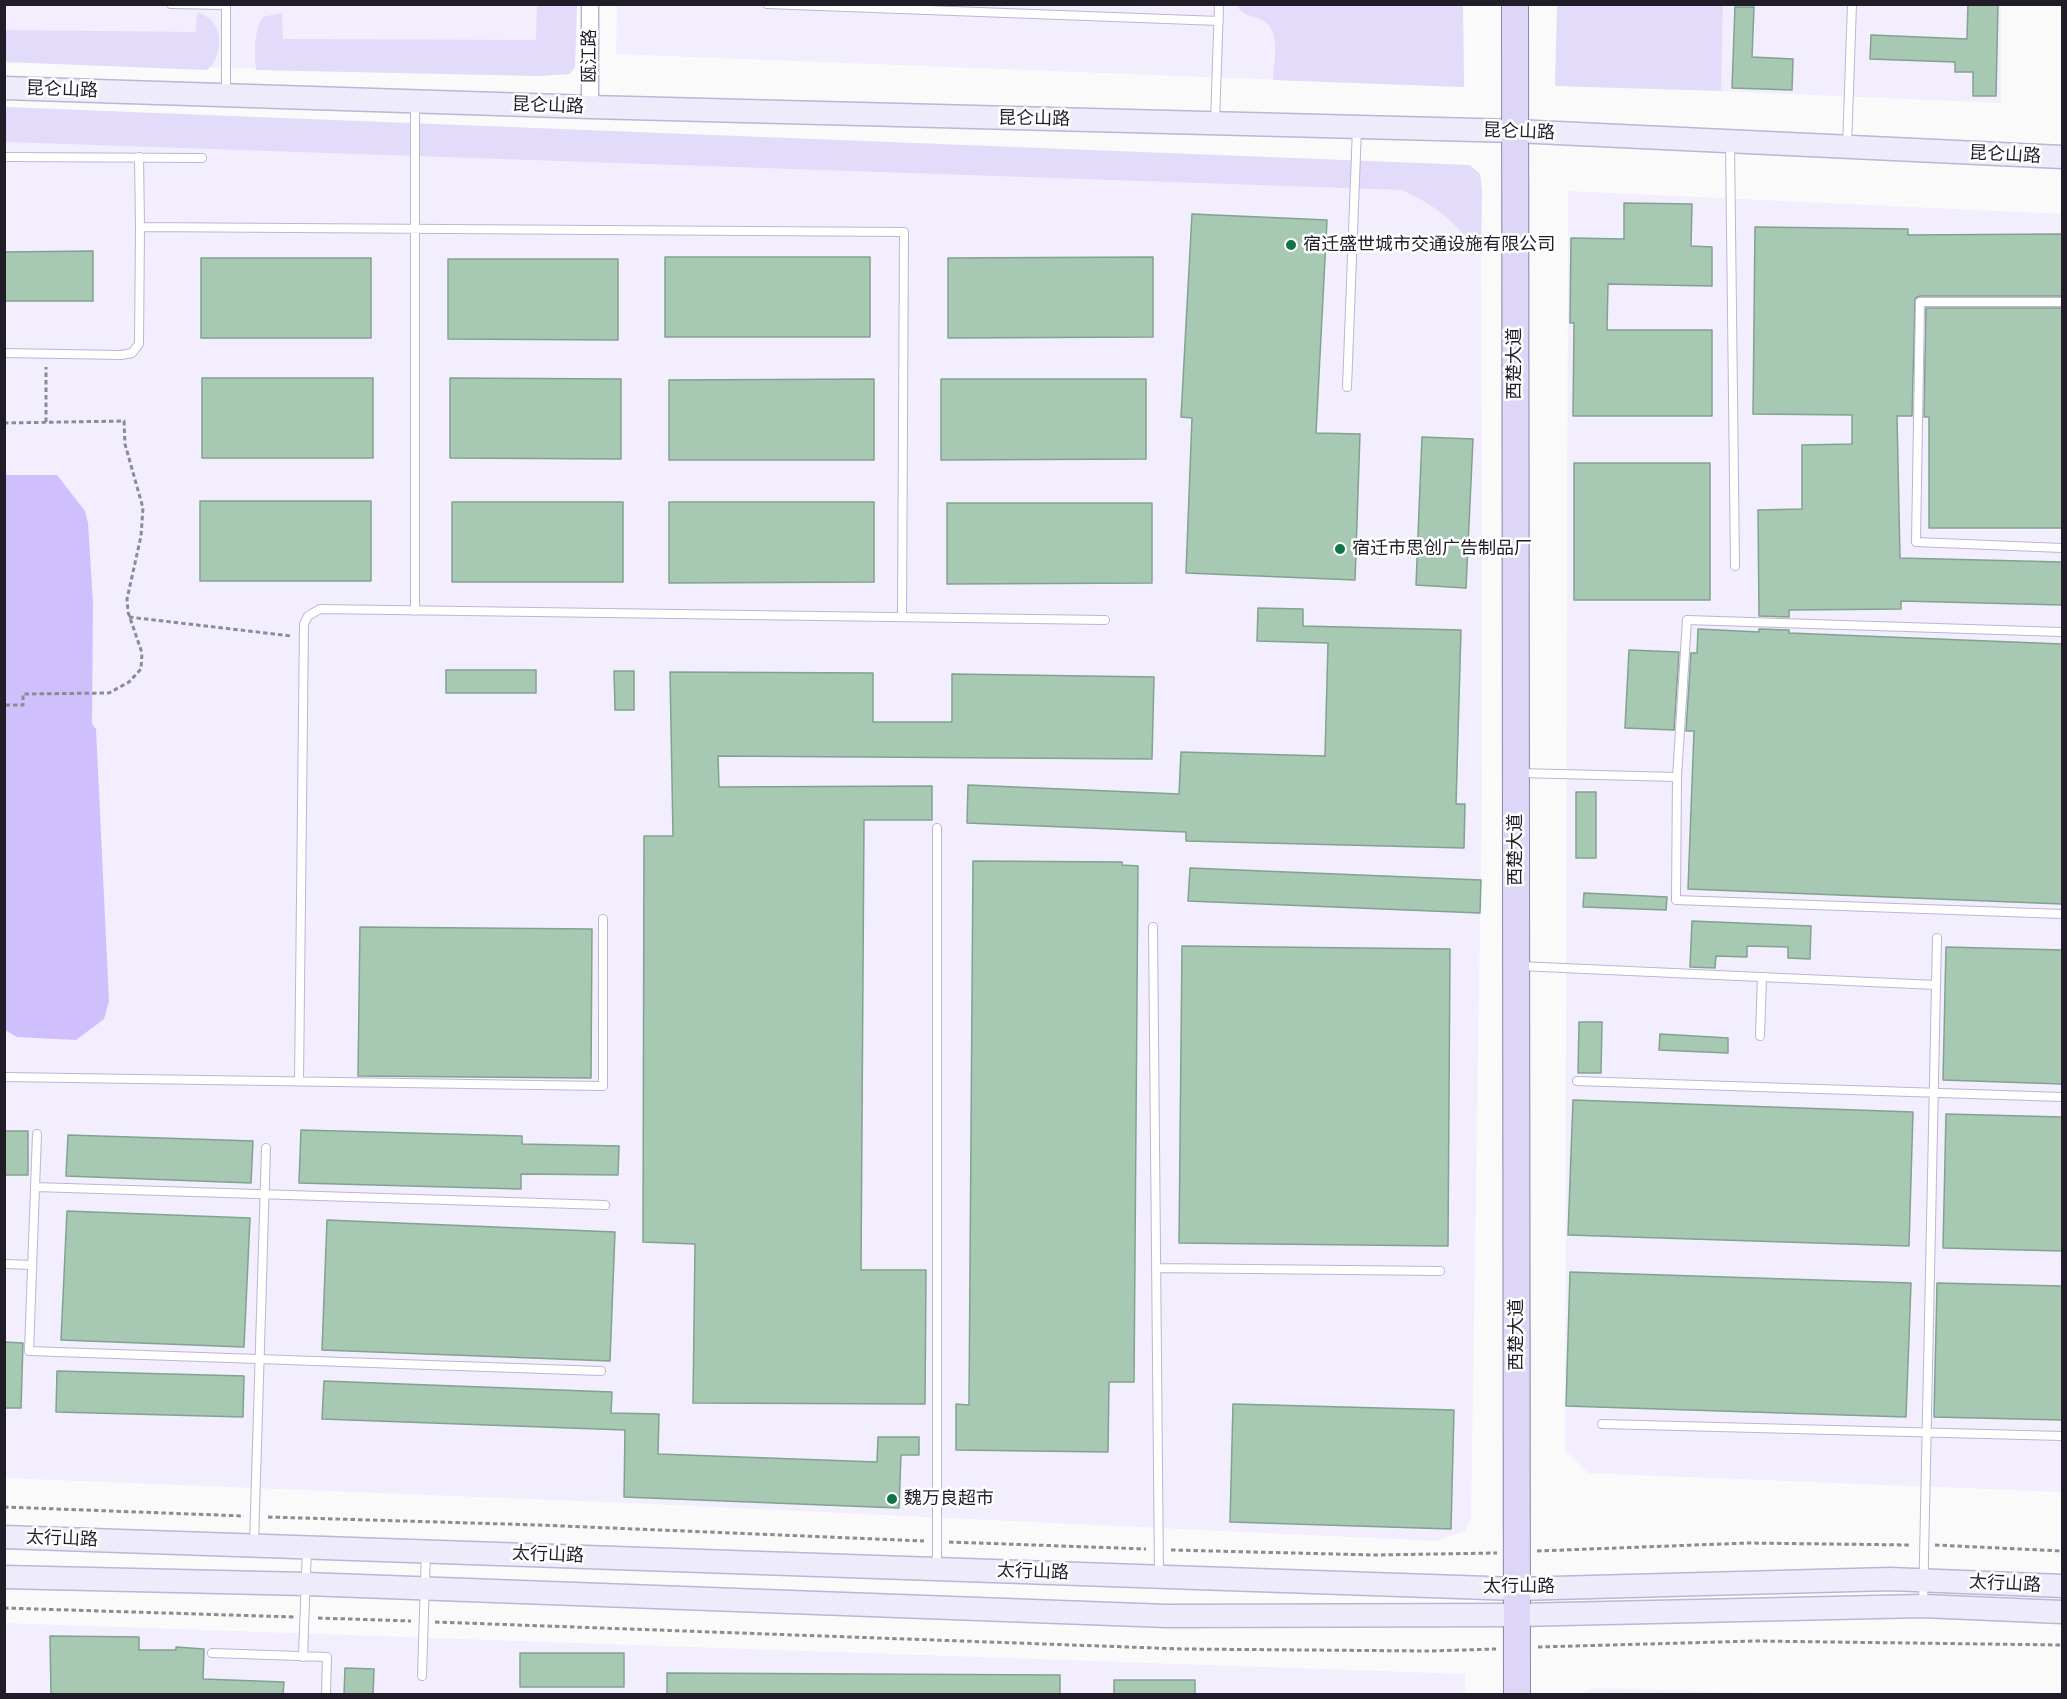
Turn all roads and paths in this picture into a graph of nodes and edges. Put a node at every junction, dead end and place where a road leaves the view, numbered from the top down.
1 (171, 4) edge
2 (590, 4) edge
3 (767, 4) edge
4 (1220, 4) edge
5 (1515, 4) edge
6 (1852, 4) edge
7 (226, 5) edge
8 (1219, 21) junction
9 (4, 88) edge
10 (226, 96) junction
11 (415, 102) junction
12 (590, 107) junction
13 (1215, 123) junction
14 (1358, 127) junction
15 (1515, 131) junction
16 (1730, 142) junction
17 (1847, 147) junction
18 (4, 157) edge
19 (139, 157) junction
20 (2062, 157) edge
21 (202, 158) dead end
22 (140, 227) junction
23 (415, 228) junction
24 (2062, 302) edge
25 (4, 353) edge
26 (46, 354) junction
27 (1347, 387) dead end
28 (46, 422) junction
29 (4, 423) edge
30 (2062, 548) edge
31 (1735, 566) dead end
32 (415, 611) junction
33 (129, 617) junction
34 (902, 617) junction
35 (1105, 620) dead end
36 (2062, 632) edge
37 (304, 638) junction
38 (4, 705) edge
39 (1516, 773) junction
40 (1677, 777) junction
41 (937, 828) dead end
42 (2062, 914) edge
43 (603, 919) dead end
44 (1153, 927) dead end
45 (1937, 938) dead end
46 (1516, 966) junction
47 (1762, 977) junction
48 (1936, 985) junction
49 (1760, 1036) dead end
50 (4, 1077) edge
51 (299, 1081) junction
52 (1577, 1081) dead end
53 (1934, 1093) junction
54 (2062, 1097) edge
55 (37, 1134) dead end
56 (266, 1148) dead end
57 (35, 1187) junction
58 (264, 1194) junction
59 (605, 1204) dead end
60 (4, 1264) edge
61 (32, 1264) junction
62 (1156, 1268) junction
63 (1440, 1272) dead end
64 (260, 1359) junction
65 (601, 1371) dead end
66 (1602, 1424) dead end
67 (1926, 1433) junction
68 (2062, 1436) edge
69 (4, 1507) edge
70 (255, 1517) junction
71 (4, 1537) edge
72 (937, 1541) junction
73 (254, 1545) junction
74 (1924, 1545) junction
75 (307, 1547) junction
76 (1158, 1550) junction
77 (426, 1551) junction
78 (2062, 1551) edge
79 (1517, 1552) junction
80 (937, 1569) junction
81 (1159, 1576) junction
82 (4, 1577) edge
83 (1923, 1580) junction
84 (306, 1584) junction
85 (2062, 1586) edge
86 (425, 1588) junction
87 (1517, 1589) junction
88 (1923, 1606) junction
89 (4, 1608) edge
90 (2062, 1612) edge
91 (1517, 1615) junction
92 (304, 1617) junction
93 (424, 1621) junction
94 (2062, 1645) edge
95 (1517, 1648) junction
96 (212, 1653) dead end
97 (303, 1657) junction
98 (422, 1676) dead end
99 (326, 1695) edge
100 (1517, 1695) edge

1 - 7 lane
2 - 12 street, 瓯江路
3 - 8 lane
4 - 8 lane
5 - 15 main road, 西楚大道
6 - 17 lane
7 - 10 lane
8 - 13 lane
9 - 10 street, 昆仑山路
10 - 11 street, 昆仑山路
11 - 12 street, 昆仑山路
11 - 23 lane
12 - 13 street, 昆仑山路
13 - 14 street, 昆仑山路
14 - 15 street, 昆仑山路
14 - 27 lane
15 - 16 street, 昆仑山路
15 - 39 main road, 西楚大道
16 - 17 street, 昆仑山路
16 - 31 lane
17 - 20 street, 昆仑山路
18 - 19 lane
19 - 21 lane
19 - 22 lane
22 - 23 lane
22 - 26 lane
23 - 32 lane
23 - 34 lane
24 - 30 lane
25 - 26 lane
26 - 28 path
28 - 29 path
28 - 33 path
32 - 34 lane
32 - 37 lane
33 - 37 path
33 - 38 path
34 - 35 lane
36 - 40 lane
37 - 51 lane
39 - 40 lane
39 - 46 main road, 西楚大道
40 - 42 lane
41 - 72 lane
43 - 51 lane
44 - 62 lane
45 - 48 lane
46 - 47 lane
46 - 79 main road, 西楚大道
47 - 48 lane
47 - 49 lane
48 - 53 lane
50 - 51 lane
52 - 53 lane
53 - 54 lane
53 - 67 lane
55 - 57 lane
56 - 58 lane
57 - 58 lane
57 - 61 lane
58 - 59 lane
58 - 64 lane
60 - 61 lane
61 - 64 lane
62 - 63 lane
62 - 76 lane
64 - 65 lane
64 - 70 lane
66 - 67 lane
67 - 68 lane
67 - 74 lane
69 - 70 path
70 - 72 path
70 - 73 lane
71 - 73 street, 太行山路
72 - 76 path
72 - 80 lane
73 - 75 street, 太行山路
74 - 78 path
74 - 79 path
74 - 83 lane
75 - 77 street, 太行山路
75 - 84 lane
76 - 79 path
76 - 81 lane
77 - 80 street, 太行山路
77 - 86 lane
79 - 87 main road, 西楚大道
80 - 81 street, 太行山路
81 - 87 street, 太行山路
82 - 84 street, 太行山路
83 - 85 street, 太行山路
83 - 87 street, 太行山路
83 - 88 lane
84 - 86 street, 太行山路
84 - 92 lane
86 - 91 street, 太行山路
86 - 93 lane
87 - 91 main road, 西楚大道
88 - 90 street, 太行山路
88 - 91 street, 太行山路
89 - 92 path
91 - 95 main road, 西楚大道
92 - 93 path
92 - 97 lane
93 - 95 path
93 - 98 lane
94 - 95 path
95 - 100 main road, 西楚大道
96 - 97 lane
97 - 99 lane

